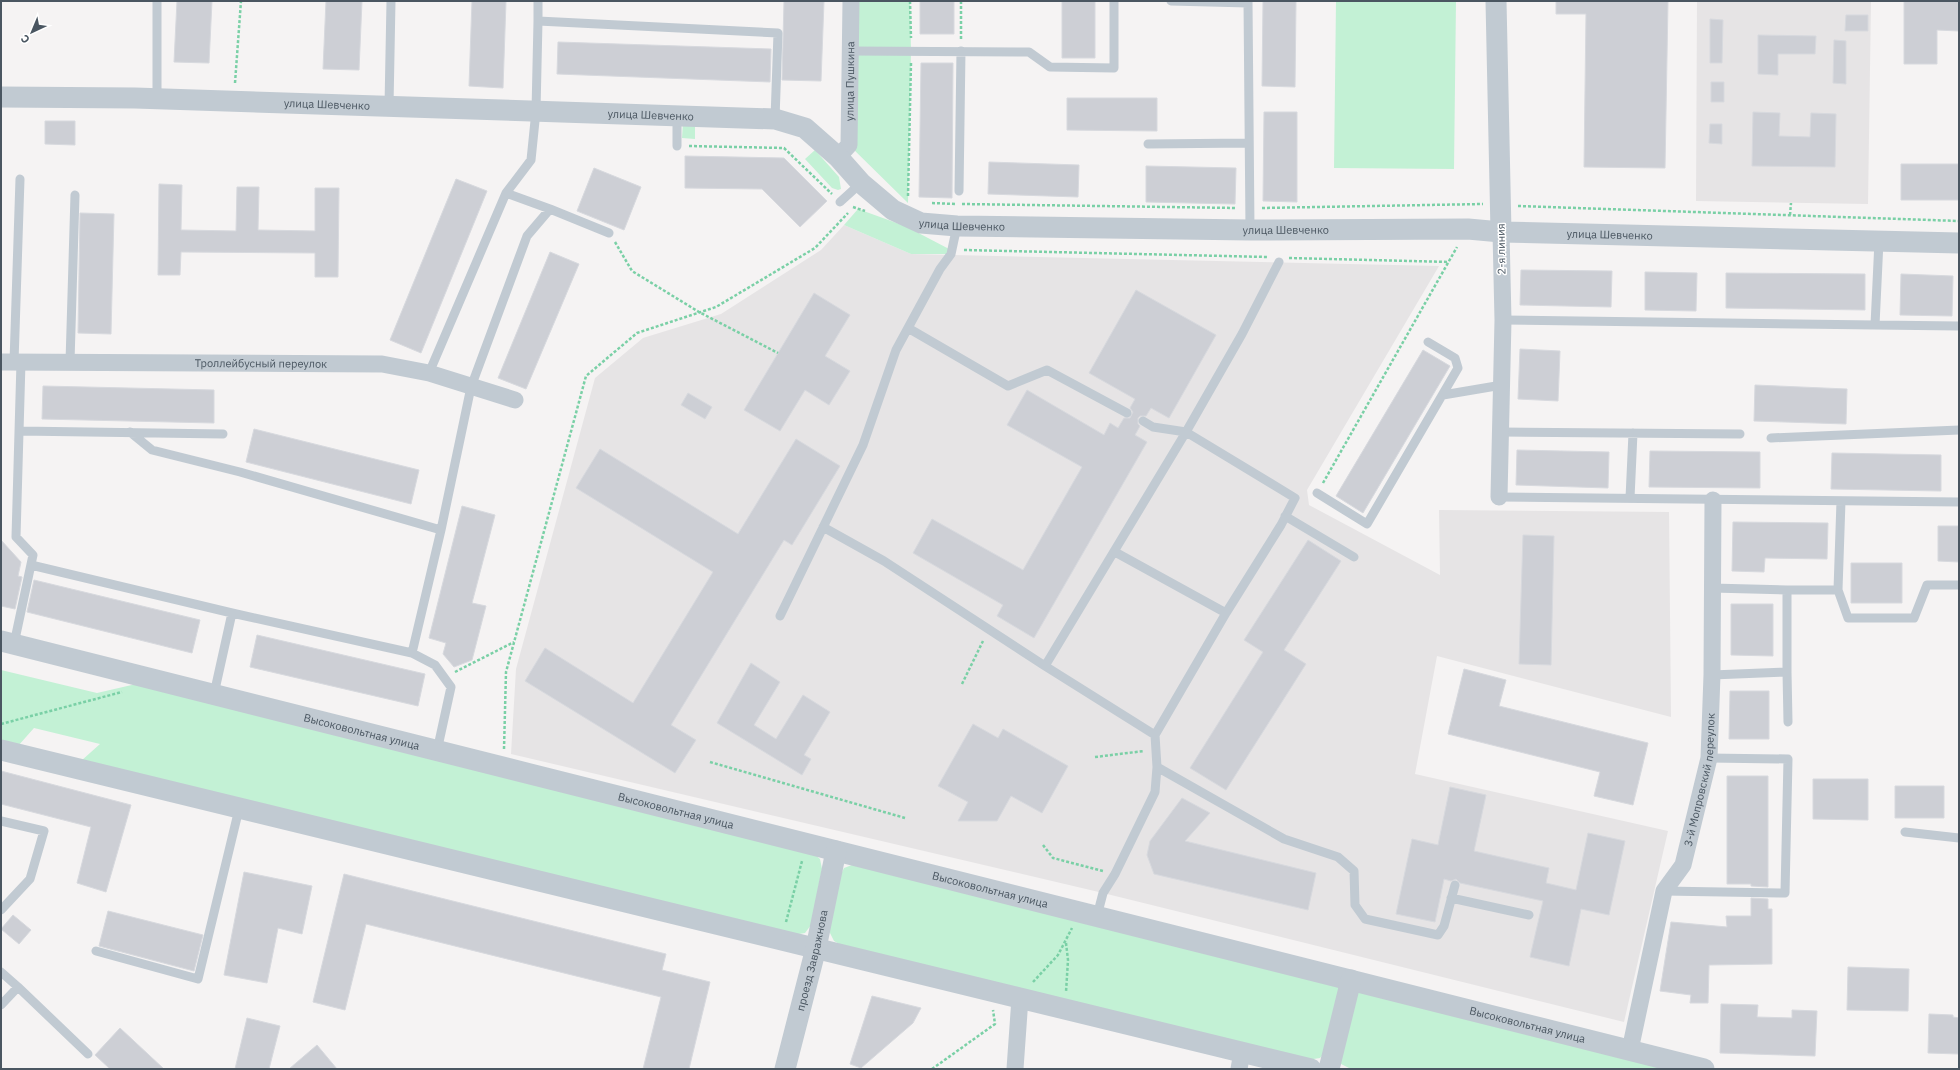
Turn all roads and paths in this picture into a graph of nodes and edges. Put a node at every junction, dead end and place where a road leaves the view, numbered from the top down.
1 (157, 1) edge
2 (242, 1) edge
3 (391, 1) edge
4 (538, 1) edge
5 (851, 1) edge
6 (910, 1) edge
7 (961, 1) edge
8 (1114, 1) edge
9 (1171, 1) edge
10 (1496, 1) edge
11 (1248, 2) edge
12 (538, 21) junction
13 (961, 50) junction
14 (850, 51) junction
15 (911, 51) junction
16 (236, 83) dead end
17 (1, 97) edge
18 (157, 99) junction
19 (389, 106) junction
20 (536, 111) junction
21 (677, 115) junction
22 (775, 118) junction
23 (1249, 143) junction
24 (1148, 144) dead end
25 (677, 146) dead end
26 (838, 157) junction
27 (20, 179) dead end
28 (861, 183) junction
29 (959, 191) dead end
30 (506, 193) junction
31 (75, 195) dead end
32 (840, 202) dead end
33 (1474, 203) junction
34 (1791, 203) dead end
35 (930, 204) dead end
36 (1500, 206) junction
37 (854, 207) dead end
38 (1250, 208) junction
39 (550, 210) junction
40 (1790, 215) junction
41 (908, 217) junction
42 (1959, 221) edge
43 (957, 226) junction
44 (1468, 229) junction
45 (1250, 230) junction
46 (1501, 232) junction
47 (609, 233) joint
48 (1879, 241) junction
49 (1959, 243) edge
50 (1280, 262) dead end
51 (699, 312) junction
52 (1503, 320) junction
53 (1875, 325) junction
54 (1959, 326) edge
55 (908, 328) junction
56 (1428, 342) dead end
57 (778, 353) dead end
58 (12, 362) edge
59 (70, 362) junction
60 (429, 373) junction
61 (1502, 385) junction
62 (471, 387) junction
63 (1442, 395) junction
64 (515, 400) dead end
65 (1127, 413) dead end
66 (1143, 421) dead end
67 (1959, 430) edge
68 (20, 431) junction
69 (130, 432) junction
70 (1186, 432) junction
71 (1501, 432) junction
72 (1633, 433) junction
73 (223, 434) dead end
74 (1740, 434) dead end
75 (1771, 438) dead end
76 (1317, 493) joint
77 (1499, 497) joint
78 (1630, 498) junction
79 (1713, 500) junction
80 (1841, 501) junction
81 (1959, 502) edge
82 (1285, 516) junction
83 (823, 527) junction
84 (441, 530) junction
85 (1115, 552) junction
86 (1354, 557) dead end
87 (32, 565) junction
88 (1959, 585) edge
89 (1712, 588) junction
90 (1787, 590) junction
91 (1838, 590) junction
92 (232, 613) junction
93 (1226, 613) junction
94 (780, 616) dead end
95 (989, 630) junction
96 (8, 642) edge
97 (514, 642) junction
98 (412, 653) junction
99 (1045, 666) junction
100 (1787, 672) junction
101 (1712, 675) junction
102 (962, 684) dead end
103 (451, 686) junction
104 (122, 692) dead end
105 (214, 694) junction
106 (1788, 722) dead end
107 (1, 724) edge
108 (1155, 735) junction
109 (1155, 749) junction
110 (1, 750) edge
111 (437, 750) junction
112 (1095, 757) dead end
113 (1709, 758) junction
114 (710, 762) dead end
115 (504, 767) junction
116 (1158, 767) junction
117 (239, 809) junction
118 (905, 818) dead end
119 (1, 821) edge
120 (1905, 832) dead end
121 (1959, 838) edge
122 (806, 843) junction
123 (1043, 845) dead end
124 (836, 851) junction
125 (1115, 874) junction
126 (1455, 885) dead end
127 (1664, 891) junction
128 (1452, 898) junction
129 (1, 910) edge
130 (1088, 914) junction
131 (1529, 915) dead end
132 (782, 940) junction
133 (1066, 942) junction
134 (816, 948) junction
135 (96, 951) dead end
136 (1, 972) edge
137 (1351, 980) junction
138 (18, 987) junction
139 (1017, 997) junction
140 (1, 1005) edge
141 (1065, 1009) junction
142 (1630, 1050) junction
143 (88, 1054) dead end
144 (1240, 1061) edge
145 (785, 1069) edge
146 (932, 1069) edge
147 (1015, 1069) edge
148 (1311, 1069) edge
149 (1329, 1069) edge
150 (1704, 1069) edge

1 - 18 lane
2 - 16 path
3 - 19 lane
4 - 12 lane
5 - 14 street, улица Пушкина
6 - 15 path
7 - 13 path
8 - 13 lane
9 - 11 lane
10 - 36 street, 2-я линия
11 - 23 lane
12 - 20 lane
12 - 22 lane
13 - 15 lane
13 - 29 lane
14 - 15 lane
14 - 26 street, улица Пушкина
15 - 41 path
17 - 18 street, улица Шевченко
18 - 19 street, улица Шевченко
19 - 20 street, улица Шевченко
20 - 21 street, улица Шевченко
20 - 30 lane
21 - 22 street, улица Шевченко
21 - 25 lane
22 - 26 street, улица Шевченко
23 - 24 lane
23 - 38 lane
26 - 28 street, улица Шевченко
27 - 58 lane
28 - 32 lane
28 - 41 street, улица Шевченко
30 - 39 lane
30 - 60 lane
31 - 59 lane
33 - 36 path
33 - 38 path
33 - 44 path
34 - 40 path
35 - 38 path
36 - 40 path
36 - 46 street, 2-я линия
37 - 51 path
38 - 45 lane
39 - 47 lane
39 - 62 lane
40 - 42 path
41 - 43 street, улица Шевченко
43 - 45 street, улица Шевченко
43 - 55 lane
44 - 45 street, улица Шевченко
44 - 46 street, улица Шевченко
44 - 76 path
46 - 48 street, улица Шевченко
46 - 52 street, 2-я линия
47 - 51 path
48 - 49 street, улица Шевченко
48 - 53 lane
50 - 70 lane
51 - 57 path
51 - 97 path
52 - 53 lane
52 - 61 street, 2-я линия
53 - 54 lane
55 - 65 lane
55 - 83 lane
56 - 63 lane
58 - 59 street, Троллейбусный переулок
58 - 68 lane
59 - 60 street, Троллейбусный переулок
60 - 62 street, Троллейбусный переулок
61 - 63 lane
61 - 71 street, 2-я линия
62 - 64 street, Троллейбусный переулок
62 - 84 lane
63 - 76 lane
66 - 70 lane
67 - 75 lane
68 - 69 lane
68 - 87 lane
69 - 73 lane
69 - 84 lane
70 - 82 lane
70 - 85 lane
71 - 72 lane
71 - 77 street, 2-я линия
72 - 74 lane
72 - 78 lane
77 - 78 lane
78 - 79 lane
79 - 80 lane
79 - 89 street, 3-й Мопровский переулок
80 - 81 lane
80 - 91 lane
82 - 86 lane
82 - 93 lane
83 - 94 lane
83 - 95 lane
84 - 98 lane
85 - 93 lane
85 - 99 lane
87 - 92 lane
87 - 96 lane
88 - 91 lane
89 - 90 lane
89 - 101 street, 3-й Мопровский переулок
90 - 91 lane
90 - 100 lane
92 - 98 lane
92 - 105 lane
93 - 108 lane
95 - 99 lane
95 - 102 path
96 - 105 street, Высоковольтная улица
97 - 103 path
97 - 115 path
98 - 103 lane
99 - 108 lane
100 - 101 lane
100 - 106 lane
101 - 113 street, 3-й Мопровский переулок
103 - 111 lane
104 - 107 path
105 - 111 street, Высоковольтная улица
108 - 109 lane
109 - 112 path
109 - 116 lane
110 - 117 street
111 - 115 street, Высоковольтная улица
113 - 127 street, 3-й Мопровский переулок
113 - 127 lane
114 - 118 path
115 - 122 street, Высоковольтная улица
116 - 125 lane
116 - 128 lane
117 - 132 street
117 - 135 lane
119 - 129 lane
120 - 121 lane
122 - 124 street, Высоковольтная улица
122 - 132 path
123 - 125 path
124 - 130 street, Высоковольтная улица
124 - 134 street, проезд Завражнова
125 - 130 lane
126 - 128 lane
127 - 142 street, 3-й Мопровский переулок
128 - 131 lane
130 - 133 path
130 - 137 street, Высоковольтная улица
132 - 134 street
133 - 139 path
133 - 141 path
134 - 139 street
134 - 145 street, проезд Завражнова
136 - 138 lane
137 - 142 street, Высоковольтная улица
137 - 149 street
138 - 140 lane
138 - 143 lane
139 - 141 street
139 - 146 path
139 - 147 street
141 - 144 street
142 - 150 street, Высоковольтная улица
144 - 148 street

